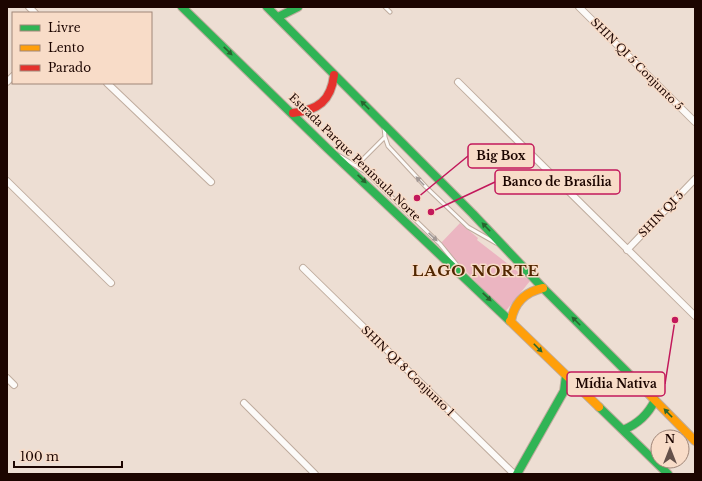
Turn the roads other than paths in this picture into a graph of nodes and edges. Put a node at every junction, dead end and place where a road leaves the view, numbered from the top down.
1 (267, 7) edge
2 (298, 7) edge
3 (384, 7) edge
4 (579, 7) edge
5 (184, 8) edge
6 (390, 12) dead end
7 (278, 17) junction
8 (285, 24) junction
9 (334, 75) junction
10 (458, 82) dead end
11 (108, 84) edge
12 (293, 114) junction
13 (695, 122) edge
14 (384, 125) junction
15 (385, 137) junction
16 (328, 149) junction
17 (356, 166) junction
18 (695, 179) edge
19 (7, 181) edge
20 (210, 182) dead end
21 (505, 247) junction
22 (627, 250) junction
23 (303, 268) dead end
24 (111, 283) dead end
25 (471, 283) junction
26 (543, 288) junction
27 (695, 316) edge
28 (511, 321) junction
29 (566, 376) junction
30 (7, 378) edge
31 (14, 385) dead end
32 (579, 388) junction
33 (564, 391) junction
34 (655, 400) junction
35 (244, 403) dead end
36 (623, 430) junction
37 (695, 441) edge
38 (316, 474) edge
39 (514, 474) edge
40 (518, 474) edge
41 (668, 474) edge

1 - 7 main road
2 - 7 main road
2 - 8 main road
3 - 6 lane
4 - 13 street, SHIN QI 5 Conjunto 5
5 -> 12 main road, Estrada Parque Península Norte
7 - 8 main road
8 - 9 main road
9 - 12 main road
14 -> 9 main road
10 - 22 street
11 - 20 street
12 - 16 main road, Estrada Parque Península Norte
14 - 15 lane
21 -> 14 main road
15 - 17 lane
21 -> 15 lane
16 - 17 lane
16 -> 25 main road, Estrada Parque Península Norte
17 -> 25 lane
18 - 22 street, SHIN QI 5
19 - 24 street
21 - 26 main road
22 - 27 street
23 - 39 street, SHIN QI 8 Conjunto 1
25 -> 28 main road, Estrada Parque Península Norte
26 - 28 main road
34 -> 26 main road
28 -> 29 main road, Estrada Parque Península Norte
29 - 32 main road, Estrada Parque Península Norte
29 - 33 main road
30 - 31 street
32 - 33 main road
32 - 36 main road, Estrada Parque Península Norte
33 - 40 main road
34 - 36 main road
37 -> 34 main road
35 - 38 street
36 - 41 main road, Estrada Parque Península Norte

